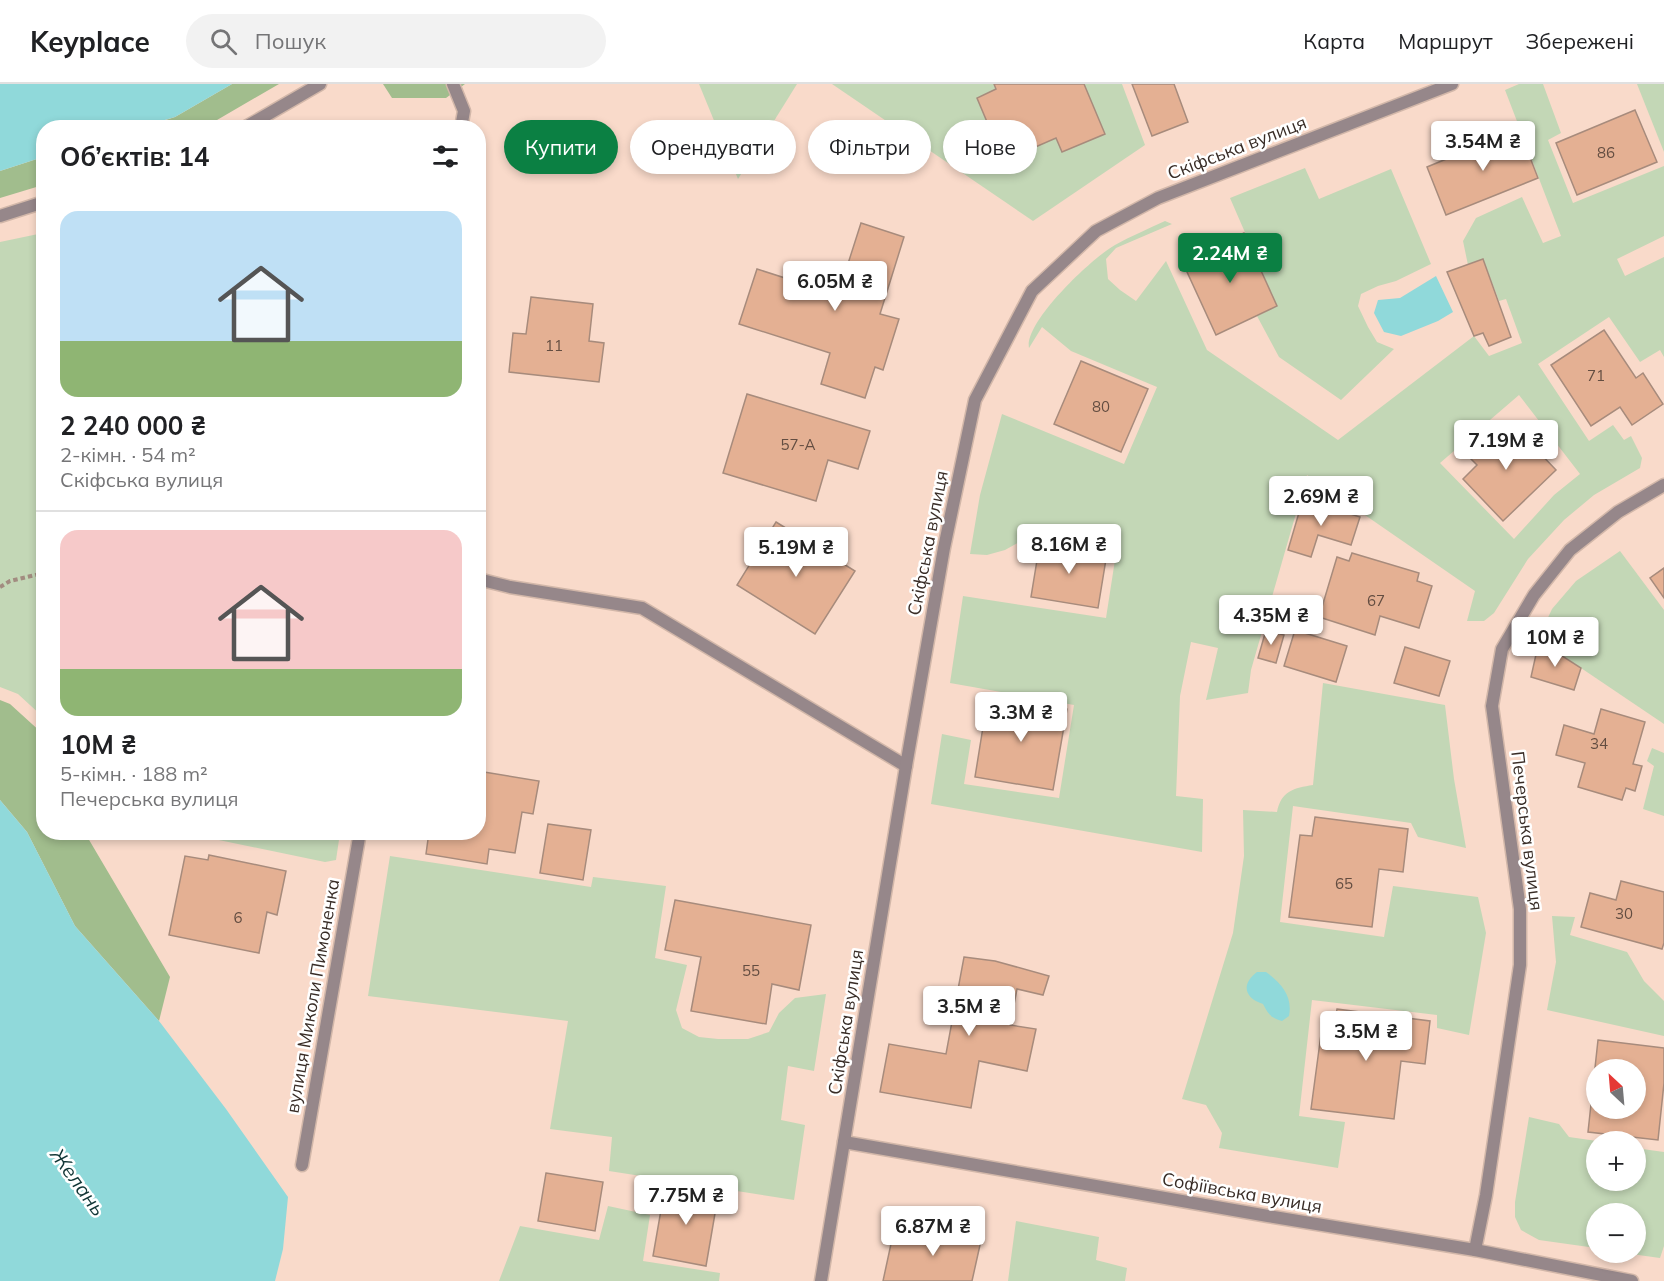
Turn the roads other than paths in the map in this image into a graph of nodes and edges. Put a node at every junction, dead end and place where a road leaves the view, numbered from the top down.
1 (320, 84) edge
2 (453, 84) edge
3 (1452, 84) edge
4 (257, 120) edge
5 (463, 120) edge
6 (36, 205) edge
7 (0, 216) edge
8 (1664, 485) edge
9 (486, 581) edge
10 (906, 766) junction
11 (359, 840) edge
12 (844, 1142) junction
13 (302, 1165) dead end
14 (1475, 1250) junction
15 (821, 1281) edge
16 (1632, 1281) edge

1 - 4 street
2 - 5 street
3 - 10 street, Скіфська вулиця
6 - 7 street
8 - 14 street, Печерська вулиця
9 - 10 street
10 - 12 street, Скіфська вулиця
11 - 13 street, вулиця Миколи Пимоненка
12 - 14 street, Софіївська вулиця
12 - 15 street, Скіфська вулиця
14 - 16 street, Софіївська вулиця

